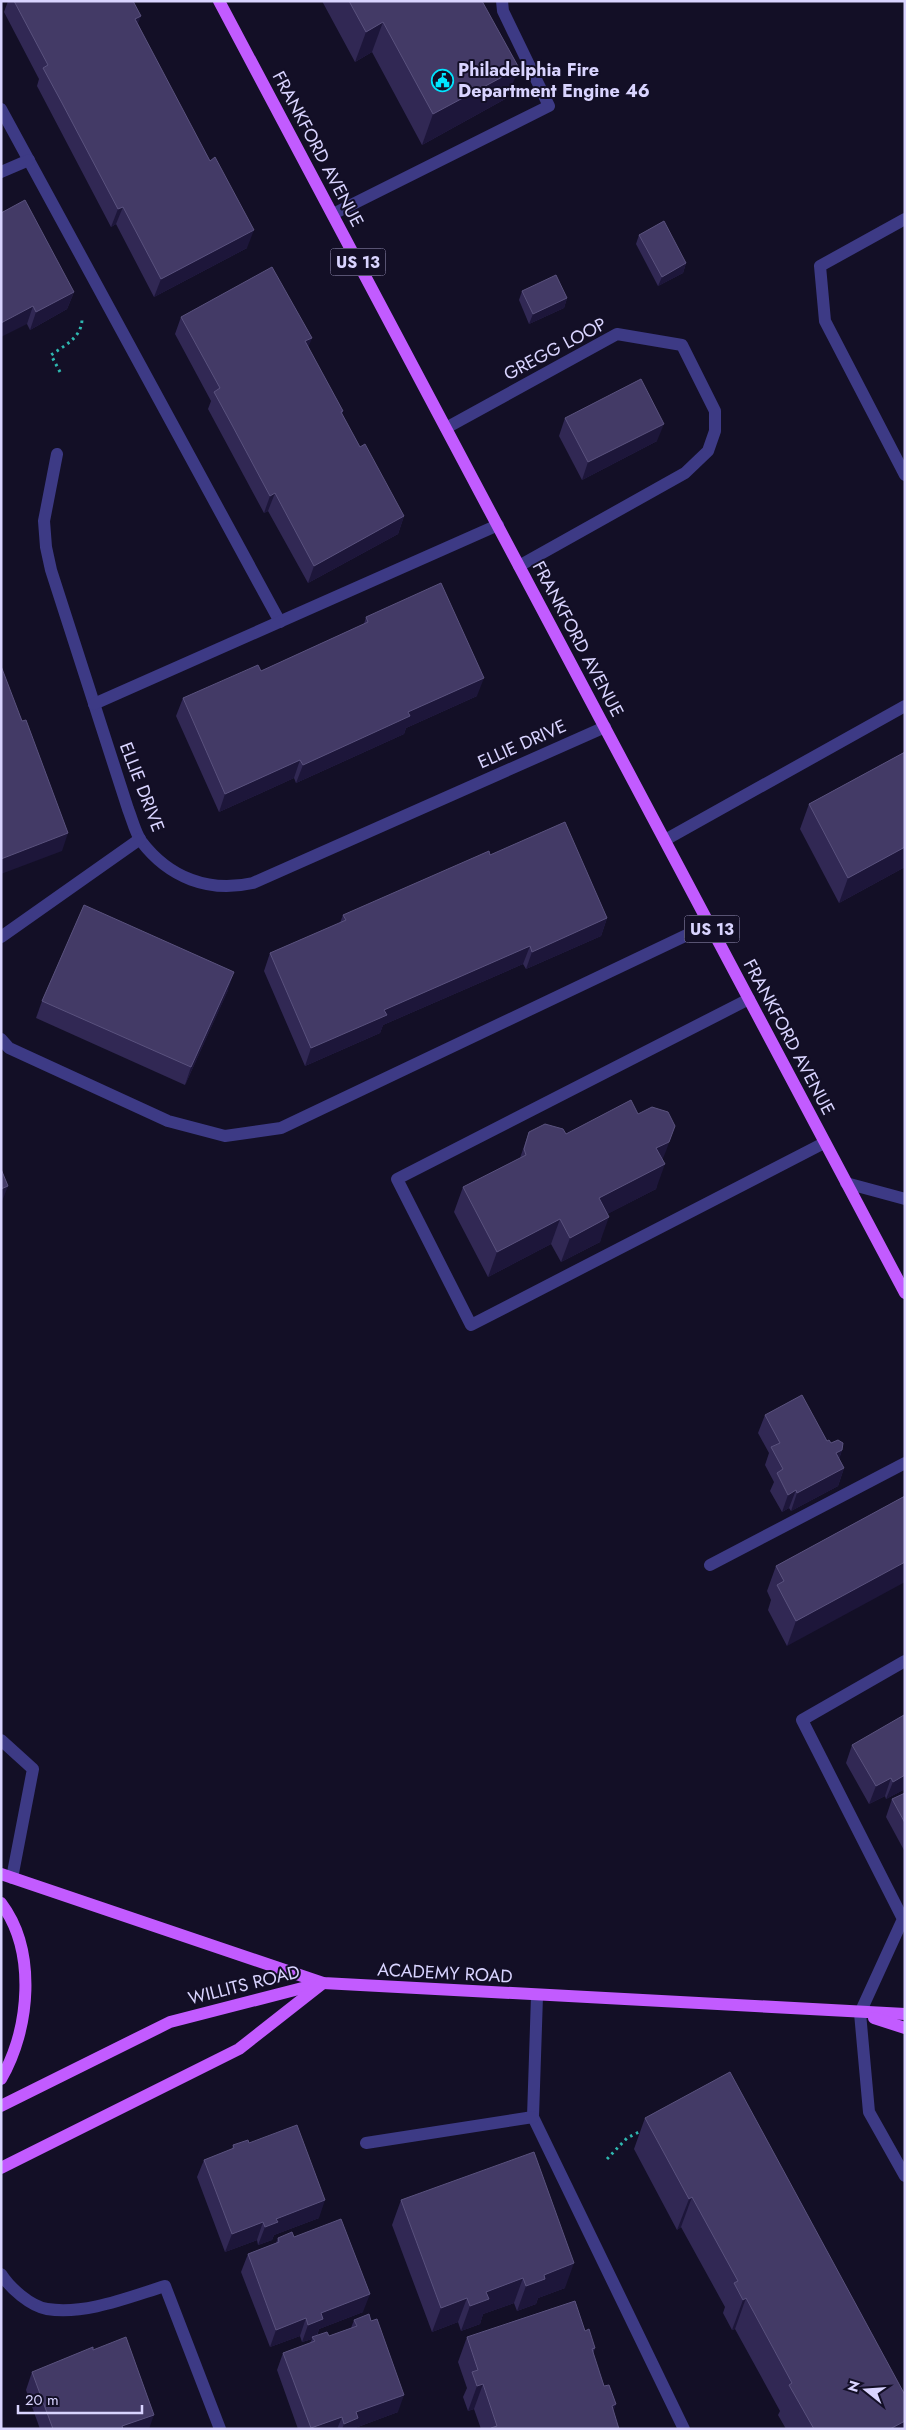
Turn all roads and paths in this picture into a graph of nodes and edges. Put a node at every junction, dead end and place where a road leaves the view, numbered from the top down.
1 (219, 1) edge
2 (502, 1) edge
3 (1, 108) edge
4 (29, 160) junction
5 (1, 172) edge
6 (333, 214) junction
7 (905, 219) edge
8 (78, 312) dead end
9 (60, 372) dead end
10 (446, 428) junction
11 (57, 454) dead end
12 (905, 475) edge
13 (498, 526) junction
14 (519, 566) junction
15 (280, 622) junction
16 (94, 704) junction
17 (905, 706) edge
18 (605, 727) junction
19 (140, 839) junction
20 (665, 840) junction
21 (710, 924) junction
22 (1, 937) edge
23 (749, 999) junction
24 (1, 1039) edge
25 (824, 1143) junction
26 (846, 1183) junction
27 (905, 1199) edge
28 (901, 1277) edge
29 (905, 1294) edge
30 (905, 1463) edge
31 (710, 1565) dead end
32 (905, 1661) edge
33 (1, 1740) edge
34 (7, 1876) edge
35 (1, 1902) edge
36 (323, 1983) junction
37 (537, 1996) junction
38 (860, 2013) junction
39 (905, 2014) edge
40 (905, 2028) edge
41 (1, 2079) edge
42 (1, 2106) edge
43 (532, 2117) junction
44 (651, 2126) edge
45 (366, 2143) dead end
46 (608, 2159) dead end
47 (1, 2168) edge
48 (905, 2176) edge
49 (1, 2274) edge
50 (220, 2429) edge
51 (684, 2429) edge

1 - 6 main road, FRANKFORD AVENUE / US 13
2 - 6 street
3 - 4 street
4 - 5 street
4 - 15 street
6 - 10 main road, FRANKFORD AVENUE / US 13
7 - 12 street
8 - 9 path
10 - 13 main road, FRANKFORD AVENUE / US 13
10 - 14 street, GREGG LOOP
11 - 16 street, ELLIE DRIVE
13 - 14 main road, FRANKFORD AVENUE / US 13
13 - 15 street
14 - 18 main road, FRANKFORD AVENUE / US 13
15 - 16 street
16 - 19 street, ELLIE DRIVE
17 - 20 street
18 - 19 street, ELLIE DRIVE
18 - 20 main road, FRANKFORD AVENUE / US 13
19 - 22 street
20 - 21 main road, FRANKFORD AVENUE / US 13
21 - 23 main road, FRANKFORD AVENUE / US 13
21 - 24 street
23 - 25 main road, FRANKFORD AVENUE / US 13
23 - 25 street
25 - 26 main road, FRANKFORD AVENUE / US 13
26 - 27 street
26 - 28 main road, FRANKFORD AVENUE / US 13
28 - 29 main road, FRANKFORD AVENUE / US 13
30 - 31 street
32 - 38 street
33 - 34 street
34 - 36 main road, ACADEMY ROAD
35 - 41 main road
36 - 37 main road, ACADEMY ROAD
36 - 42 main road, WILLITS ROAD
36 - 47 main road, WILLITS ROAD
37 - 38 main road, ACADEMY ROAD
37 - 43 street
38 - 39 main road, ACADEMY ROAD
38 - 40 main road
38 - 48 street
43 - 45 street
43 - 51 street
44 - 46 path
49 - 50 street

